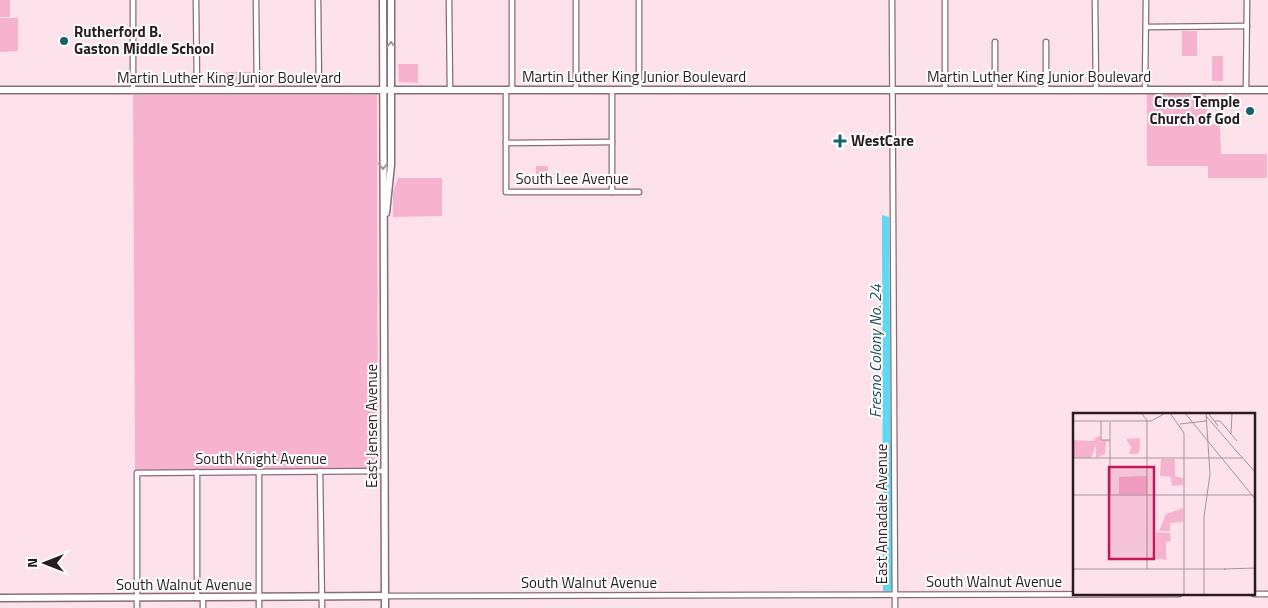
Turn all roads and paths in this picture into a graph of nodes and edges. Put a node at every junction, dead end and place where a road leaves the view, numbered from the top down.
1 (133, 0) edge
2 (196, 0) edge
3 (256, 0) edge
4 (318, 0) edge
5 (383, 0) edge
6 (391, 0) edge
7 (449, 0) edge
8 (512, 0) edge
9 (576, 0) edge
10 (639, 0) edge
11 (892, 0) edge
12 (945, 0) edge
13 (1095, 0) edge
14 (1146, 0) edge
15 (1247, 0) edge
16 (1146, 26) junction
17 (1247, 26) junction
18 (995, 42) dead end
19 (1046, 42) dead end
20 (892, 89) junction
21 (945, 89) junction
22 (995, 89) junction
23 (1046, 89) junction
24 (1096, 89) junction
25 (1145, 89) junction
26 (0, 90) edge
27 (133, 90) junction
28 (197, 90) junction
29 (257, 90) junction
30 (319, 90) junction
31 (383, 90) junction
32 (392, 90) junction
33 (450, 90) junction
34 (509, 90) junction
35 (576, 90) junction
36 (612, 90) junction
37 (640, 90) junction
38 (1246, 90) junction
39 (1268, 90) edge
40 (612, 142) junction
41 (506, 143) junction
42 (612, 192) junction
43 (639, 192) dead end
44 (384, 244) junction
45 (320, 471) junction
46 (385, 471) junction
47 (197, 472) junction
48 (259, 472) junction
49 (1073, 594) edge
50 (895, 595) junction
51 (322, 596) junction
52 (385, 596) junction
53 (259, 597) junction
54 (0, 598) edge
55 (137, 598) junction
56 (200, 598) junction
57 (137, 608) edge
58 (203, 608) edge
59 (259, 608) edge
60 (322, 608) edge
61 (385, 608) edge
62 (895, 608) edge

1 - 27 street
2 - 28 street
3 - 29 street
4 - 30 street
5 - 31 street, East Jensen Avenue
32 -> 6 street, East Jensen Avenue
7 - 33 street
8 - 34 street
9 - 35 street
10 - 37 street
11 - 20 street, East Annadale Avenue
12 - 21 street
13 - 24 street
14 - 16 street
15 - 17 street
16 - 17 street
16 - 25 street
17 - 38 street
18 - 22 street
19 - 23 street
20 - 21 street, Martin Luther King Junior Boulevard
20 - 37 street, Martin Luther King Junior Boulevard
20 - 50 street, East Annadale Avenue
21 - 22 street, Martin Luther King Junior Boulevard
22 - 23 street, Martin Luther King Junior Boulevard
23 - 24 street, Martin Luther King Junior Boulevard
24 - 25 street, Martin Luther King Junior Boulevard
25 - 38 street, Martin Luther King Junior Boulevard
26 - 27 street, Martin Luther King Junior Boulevard
27 - 28 street, Martin Luther King Junior Boulevard
28 - 29 street, Martin Luther King Junior Boulevard
29 - 30 street, Martin Luther King Junior Boulevard
30 - 31 street, Martin Luther King Junior Boulevard
31 - 32 street, Martin Luther King Junior Boulevard
31 -> 44 street, East Jensen Avenue
32 - 33 street, Martin Luther King Junior Boulevard
32 - 44 street, East Jensen Avenue
33 - 34 street, Martin Luther King Junior Boulevard
34 - 35 street, Martin Luther King Junior Boulevard
34 - 41 street
35 - 36 street, Martin Luther King Junior Boulevard
36 - 37 street, Martin Luther King Junior Boulevard
36 - 40 street
38 - 39 street, Martin Luther King Junior Boulevard
40 - 41 street
40 - 42 street
41 - 42 street, South Lee Avenue
42 - 43 street, South Lee Avenue
44 - 46 street, East Jensen Avenue
45 - 46 street, South Knight Avenue
45 - 48 street, South Knight Avenue
45 - 51 street
46 - 52 street, East Jensen Avenue
47 - 48 street, South Knight Avenue
47 - 55 street, South Knight Avenue
47 - 56 street
48 - 53 street
49 - 50 street, South Walnut Avenue
50 - 52 street, South Walnut Avenue
50 - 62 street, East Annadale Avenue
51 - 52 street, South Walnut Avenue
51 - 53 street, South Walnut Avenue
51 - 60 street
52 - 61 street, East Jensen Avenue
53 - 56 street, South Walnut Avenue
53 - 59 street
54 - 55 street, South Walnut Avenue
55 - 56 street, South Walnut Avenue
55 - 57 street
56 - 58 street

